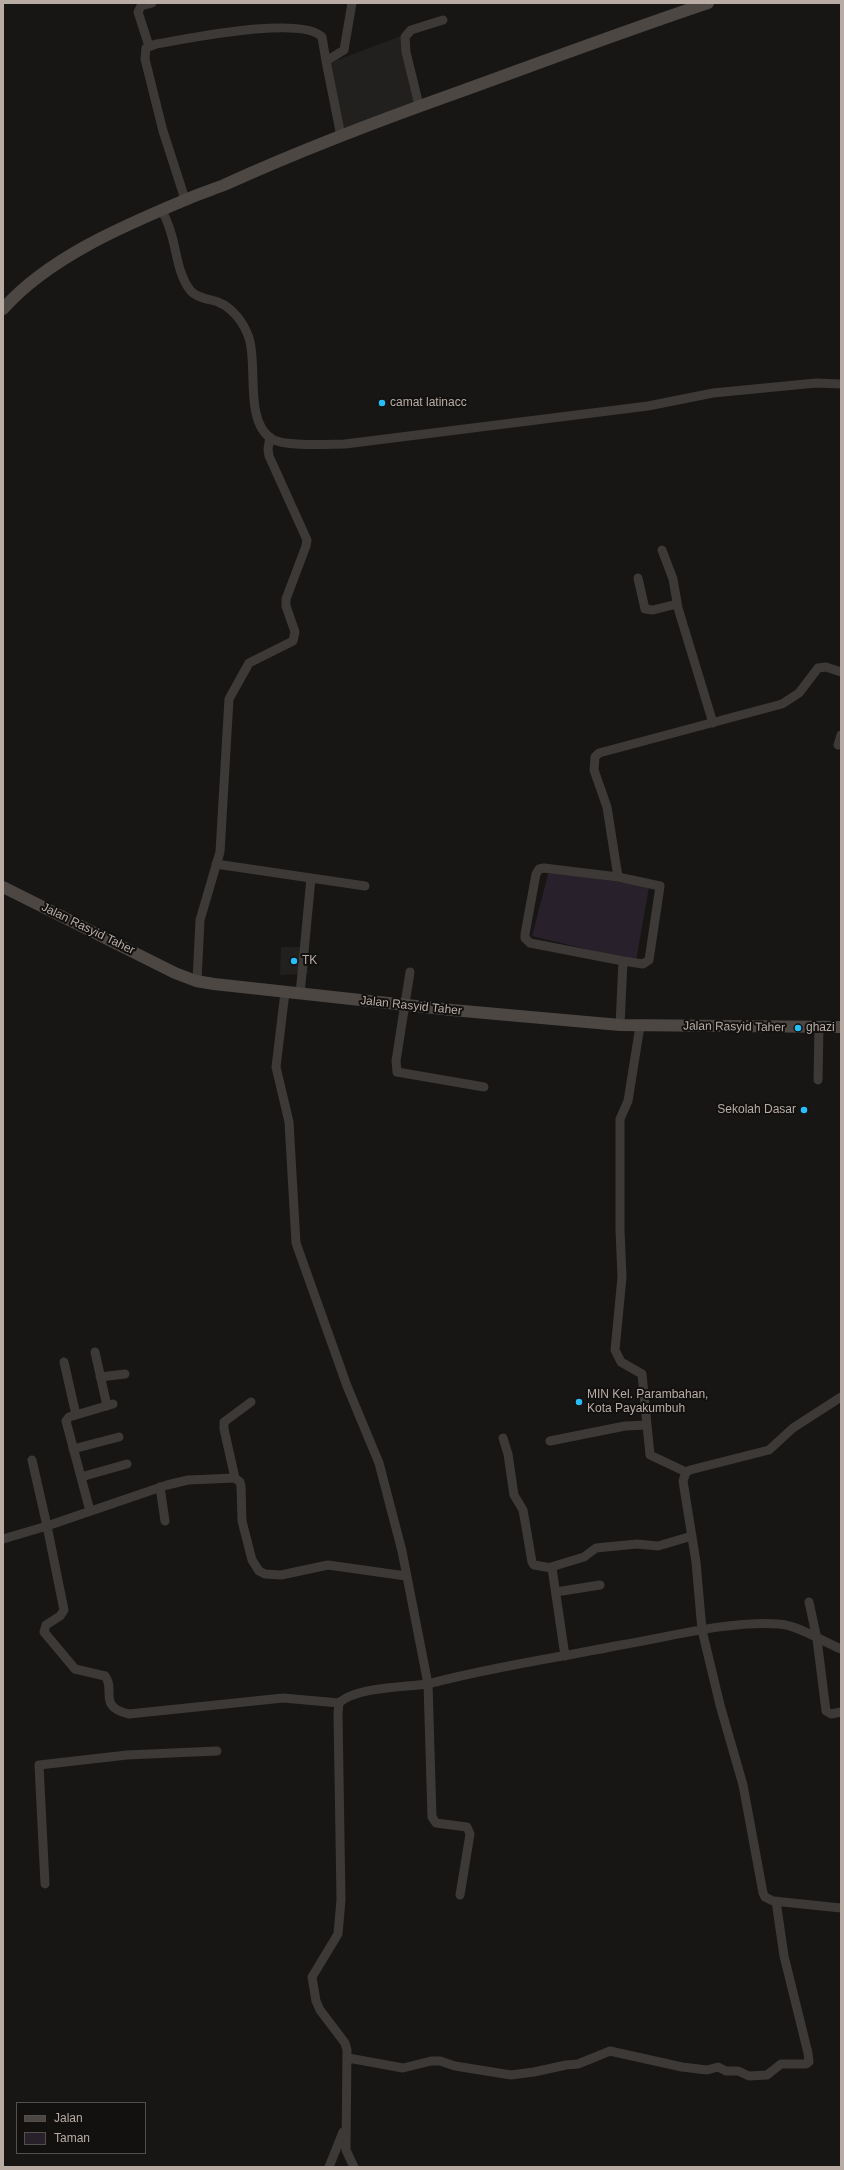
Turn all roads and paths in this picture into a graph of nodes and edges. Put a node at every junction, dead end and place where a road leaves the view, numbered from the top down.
1 (152, 3) edge
2 (352, 3) edge
3 (700, 4) edge
4 (443, 20) dead end
5 (149, 46) junction
6 (326, 61) junction
7 (419, 105) junction
8 (341, 136) junction
9 (185, 200) junction
10 (162, 210) junction
11 (3, 309) edge
12 (841, 384) edge
13 (270, 437) junction
14 (662, 550) dead end
15 (638, 578) dead end
16 (677, 604) junction
17 (841, 672) edge
18 (713, 723) junction
19 (841, 735) edge
20 (838, 745) dead end
21 (216, 864) junction
22 (618, 877) junction
23 (311, 878) junction
24 (365, 886) dead end
25 (3, 887) edge
26 (623, 961) junction
27 (410, 972) dead end
28 (198, 981) junction
29 (285, 992) junction
30 (300, 994) junction
31 (406, 1006) junction
32 (620, 1025) junction
33 (640, 1026) junction
34 (841, 1027) edge
35 (819, 1028) junction
36 (818, 1080) dead end
37 (484, 1087) dead end
38 (95, 1352) dead end
39 (64, 1362) dead end
40 (124, 1374) dead end
41 (100, 1376) junction
42 (841, 1397) edge
43 (252, 1402) dead end
44 (76, 1415) junction
45 (647, 1425) junction
46 (118, 1437) dead end
47 (503, 1438) dead end
48 (550, 1441) dead end
49 (73, 1449) junction
50 (32, 1460) dead end
51 (127, 1464) dead end
52 (686, 1472) junction
53 (81, 1477) junction
54 (235, 1478) junction
55 (160, 1487) junction
56 (90, 1511) junction
57 (165, 1521) dead end
58 (47, 1526) junction
59 (692, 1536) junction
60 (3, 1538) edge
61 (551, 1567) junction
62 (406, 1576) junction
63 (600, 1585) dead end
64 (556, 1592) junction
65 (809, 1602) dead end
66 (702, 1630) junction
67 (816, 1639) junction
68 (841, 1648) edge
69 (565, 1656) junction
70 (428, 1684) junction
71 (339, 1703) junction
72 (841, 1712) edge
73 (218, 1751) dead end
74 (44, 1884) dead end
75 (460, 1894) dead end
76 (776, 1901) junction
77 (841, 1908) edge
78 (348, 2058) junction
79 (345, 2129) junction
80 (329, 2167) edge
81 (354, 2167) edge

1 - 5 street
2 - 6 street
3 - 7 street
4 - 7 street
5 - 6 street
5 - 9 street
6 - 8 street
7 - 8 street
8 - 9 street
9 - 10 street
10 - 11 street
10 - 13 street
12 - 13 street
13 - 21 street
14 - 16 street
15 - 16 street
16 - 18 street
17 - 18 street
18 - 22 street
19 - 20 street
21 - 23 street
21 - 28 street
22 - 26 street
22 - 26 street
23 - 24 street
23 - 30 street
25 - 28 street, Jalan Rasyid Taher
26 - 32 street
27 - 31 street
28 - 29 street, Jalan Rasyid Taher
29 - 30 street, Jalan Rasyid Taher
29 - 62 street
30 - 31 street, Jalan Rasyid Taher
31 - 32 street, Jalan Rasyid Taher
31 - 37 street
32 - 33 street, Jalan Rasyid Taher
33 - 35 street, Jalan Rasyid Taher
33 - 45 street
34 - 35 street, Jalan Rasyid Taher
35 - 36 street
38 - 41 street
39 - 44 street
40 - 41 street
41 - 44 street
42 - 52 street
43 - 54 street
44 - 49 street
45 - 48 street
45 - 52 street
46 - 49 street
47 - 61 street
49 - 53 street
50 - 58 street
51 - 53 street
52 - 59 street
53 - 56 street
54 - 55 street
54 - 62 street
55 - 56 street
55 - 57 street
56 - 58 street
58 - 60 street
58 - 71 street
59 - 61 street
59 - 66 street
61 - 64 street
62 - 70 street
63 - 64 street
64 - 69 street
65 - 67 street
66 - 67 street
66 - 69 street
66 - 76 street
67 - 68 street
67 - 72 street
69 - 70 street
70 - 71 street
70 - 75 street
71 - 78 street
73 - 74 street
76 - 77 street
76 - 78 street
78 - 79 street
79 - 80 street
79 - 81 street

